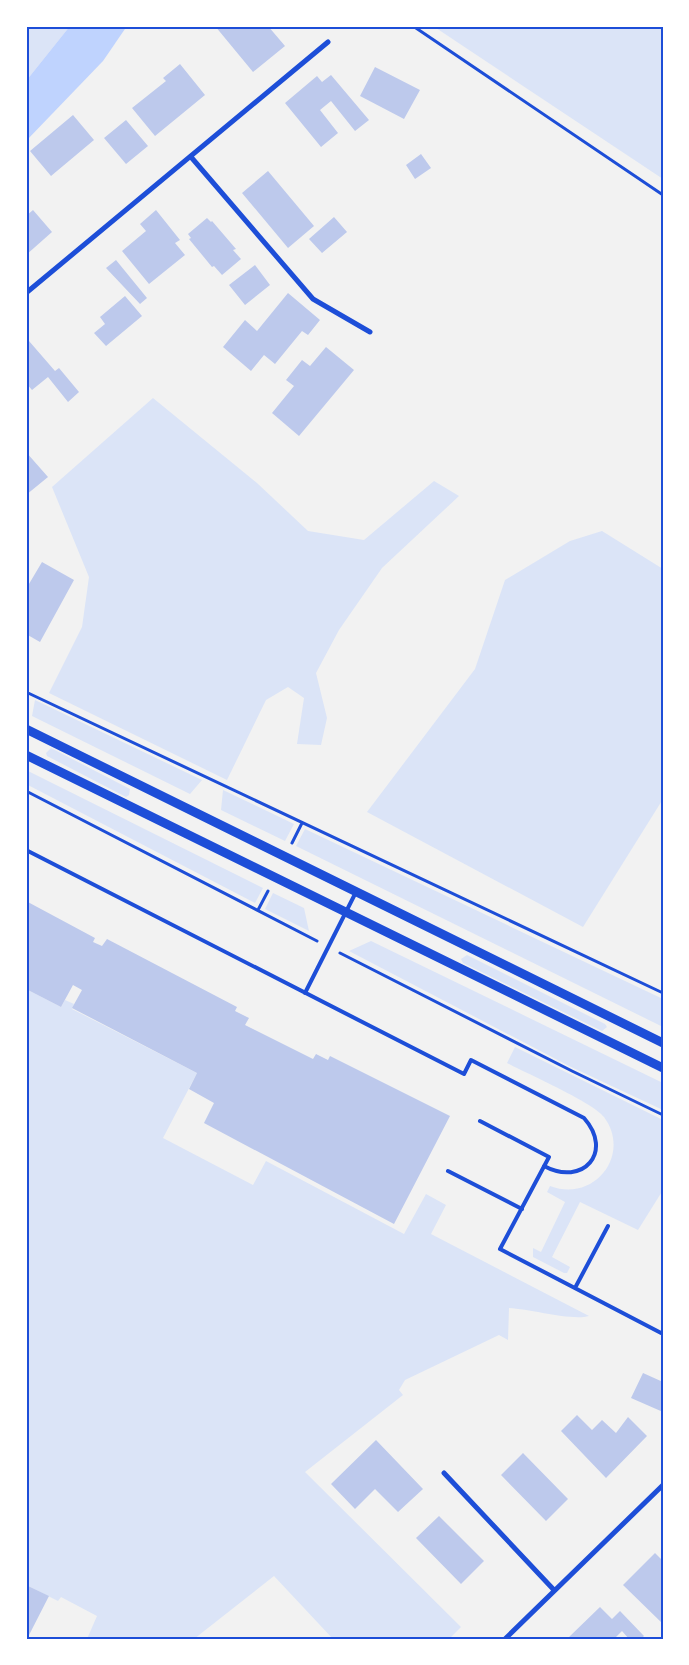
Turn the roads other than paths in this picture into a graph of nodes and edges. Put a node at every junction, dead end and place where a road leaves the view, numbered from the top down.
1 (328, 42) dead end
2 (190, 157) junction
3 (26, 293) edge
4 (370, 332) dead end
5 (26, 729) edge
6 (26, 755) edge
7 (26, 850) edge
8 (356, 892) junction
9 (346, 913) junction
10 (305, 993) junction
11 (663, 1043) edge
12 (663, 1068) edge
13 (480, 1120) dead end
14 (544, 1166) junction
15 (448, 1171) dead end
16 (522, 1209) junction
17 (608, 1226) dead end
18 (575, 1288) junction
19 (663, 1334) edge
20 (444, 1473) dead end
21 (663, 1485) edge
22 (554, 1590) junction
23 (505, 1639) edge

1 - 2 street
2 - 3 street
2 - 4 street
5 - 8 street
6 - 9 street
7 - 10 lane
8 - 9 lane
8 - 11 street
9 - 10 lane
9 - 12 street
10 - 14 lane
13 - 14 lane
14 - 16 lane
15 - 16 lane
16 - 18 lane
17 - 18 lane
18 - 19 lane
20 - 22 street
21 - 22 street
22 - 23 street

